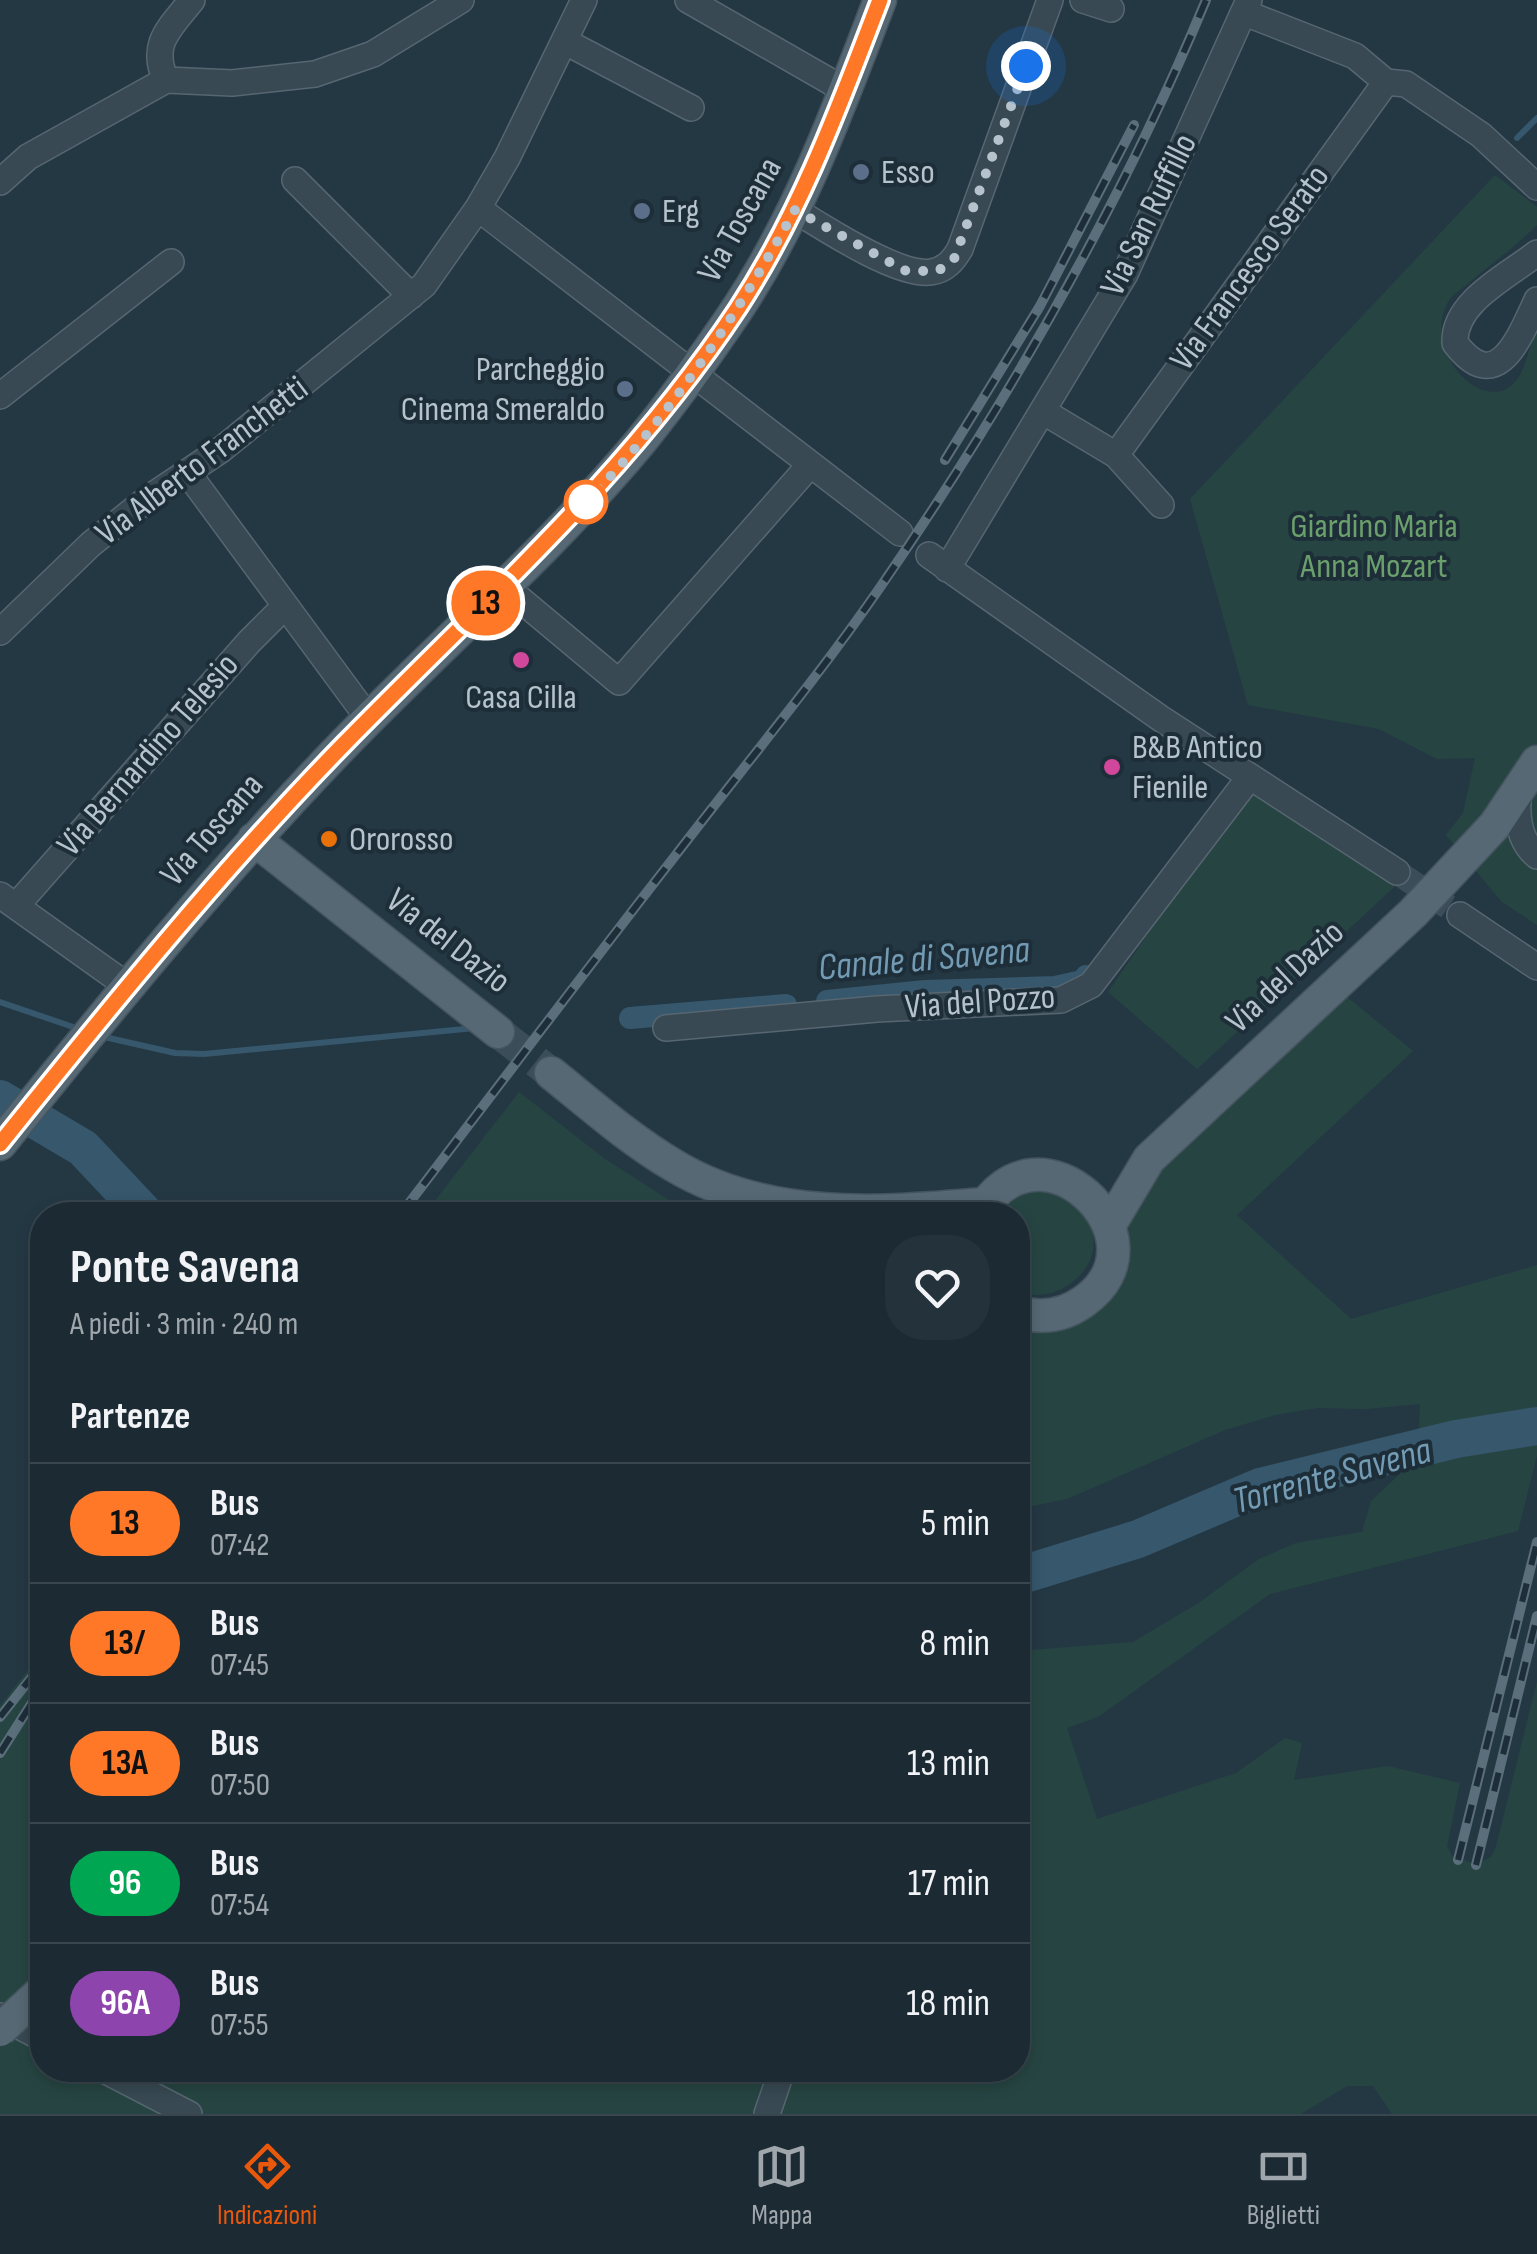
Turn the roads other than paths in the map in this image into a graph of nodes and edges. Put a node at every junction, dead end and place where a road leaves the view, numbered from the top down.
1 (192, 0) edge
2 (461, 0) edge
3 (584, 0) edge
4 (688, 0) edge
5 (880, 0) edge
6 (1050, 0) edge
7 (1083, 0) edge
8 (1247, 6) edge
9 (1111, 10) dead end
10 (564, 41) junction
11 (166, 80) junction
12 (1386, 82) junction
13 (846, 90) junction
14 (691, 108) dead end
15 (295, 180) dead end
16 (0, 182) edge
17 (1537, 187) edge
18 (478, 208) junction
19 (795, 210) junction
20 (1537, 253) edge
21 (172, 262) dead end
22 (411, 296) junction
23 (1537, 300) edge
24 (694, 373) junction
25 (0, 396) edge
26 (1044, 412) junction
27 (1109, 452) junction
28 (810, 466) junction
29 (187, 472) junction
30 (1161, 505) dead end
31 (900, 533) dead end
32 (503, 585) junction
33 (284, 608) junction
34 (0, 632) edge
35 (370, 719) junction
36 (1537, 762) edge
37 (1249, 778) junction
38 (1518, 790) junction
39 (254, 838) junction
40 (1472, 851) junction
41 (1534, 853) edge
42 (1398, 872) tunnel mouth
43 (8, 900) edge
44 (1460, 916) tunnel mouth
45 (1537, 966) edge
46 (129, 986) junction
47 (666, 1028) dead end
48 (498, 1032) tunnel mouth
49 (551, 1074) tunnel mouth
50 (0, 1144) edge
51 (1149, 1159) junction
52 (1076, 1185) junction
53 (776, 1202) edge
54 (988, 1202) edge
55 (1109, 1226) junction
56 (1030, 1314) edge
57 (30, 2002) edge
58 (0, 2016) edge
59 (0, 2030) edge
60 (30, 2032) edge
61 (127, 2082) edge
62 (778, 2082) edge
63 (189, 2114) edge
64 (767, 2114) edge

1 - 11 street
2 - 11 street
3 - 10 street, Via Alberto Franchetti
4 - 13 street
5 - 13 main road, Via Toscana
6 - 19 street
7 - 9 street
8 - 12 street
8 - 26 street, Via San Ruffillo
10 - 14 street
10 - 18 street, Via Alberto Franchetti
11 - 16 street
12 - 17 street
12 - 27 street, Via Francesco Serato
13 - 19 main road, Via Toscana
15 - 22 street
18 - 22 street, Via Alberto Franchetti
18 - 24 street
19 - 24 main road, Via Toscana
20 - 23 street
21 - 25 street
22 - 29 street, Via Alberto Franchetti
24 - 28 street
24 - 32 main road, Via Toscana
26 - 27 street
26 - 37 street, Via San Ruffillo
27 - 30 street
28 - 31 street
28 - 32 street
29 - 33 street
29 - 34 street, Via Alberto Franchetti
32 - 35 main road, Via Toscana
33 - 35 street
33 - 43 street, Via Bernardino Telesio
35 - 39 main road, Via Toscana
36 - 38 main road, Via del Dazio
37 - 42 street
37 - 47 street, Via del Pozzo
38 - 40 main road, Via del Dazio
38 - 41 street
39 - 46 main road, Via Toscana
39 - 48 main road, Via del Dazio
40 - 41 street
40 - 51 main road, Via del Dazio
43 - 46 street
44 - 45 street
46 - 50 main road, Via Toscana
49 - 53 main road, Via del Dazio
51 - 52 main road, Via del Dazio
51 - 55 main road, Via del Dazio
52 - 54 main road, Via del Dazio
52 - 55 main road
55 - 56 main road, Via del Dazio
57 - 59 main road, bridge
58 - 60 street
61 - 63 street
62 - 64 street

